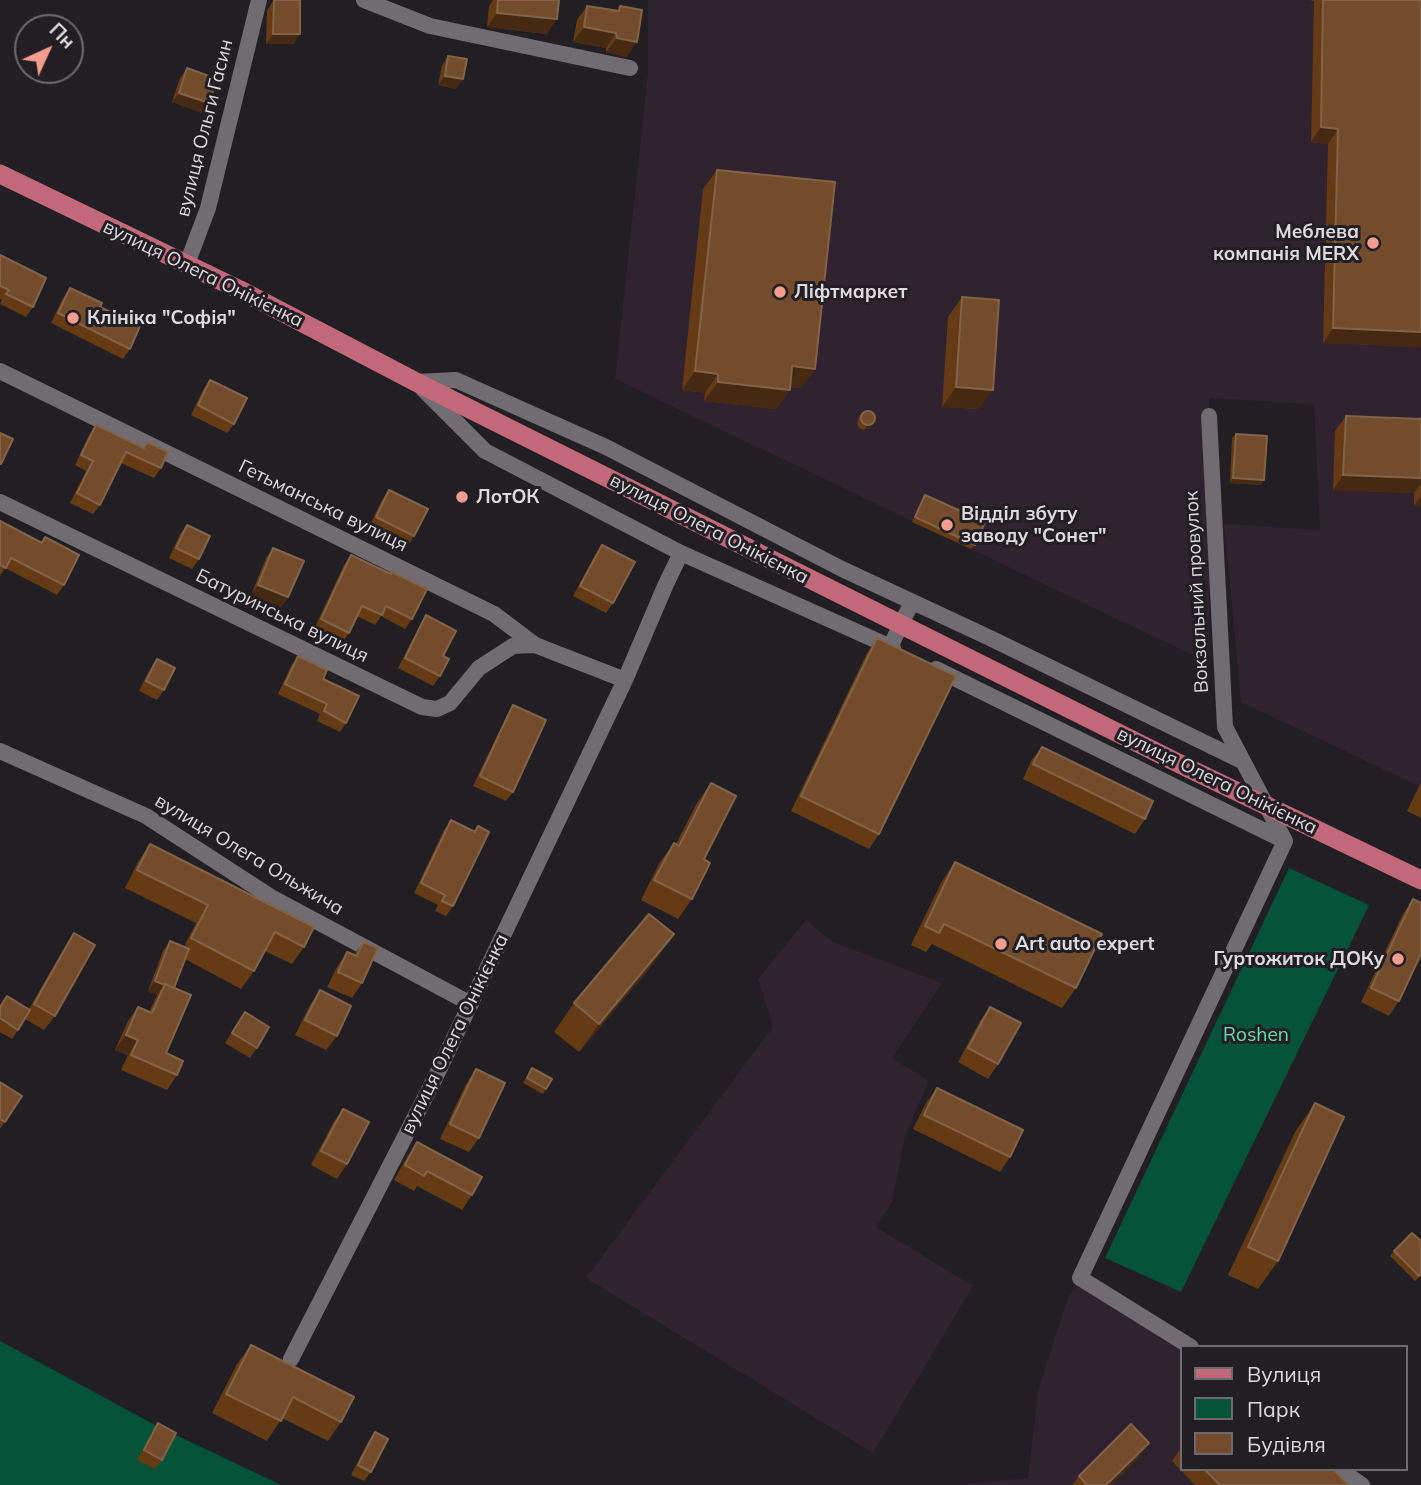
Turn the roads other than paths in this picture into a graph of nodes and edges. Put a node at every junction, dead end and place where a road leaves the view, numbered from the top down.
1 (259, 0) edge
2 (364, 0) edge
3 (630, 68) dead end
4 (0, 174) edge
5 (187, 264) junction
6 (0, 371) edge
7 (416, 382) junction
8 (1209, 416) dead end
9 (0, 502) edge
10 (681, 554) junction
11 (912, 602) junction
12 (535, 645) junction
13 (927, 664) edge
14 (625, 680) junction
15 (0, 751) edge
16 (1242, 761) junction
17 (1285, 841) junction
18 (1421, 880) edge
19 (471, 1004) junction
20 (1187, 1344) edge
21 (292, 1359) dead end
22 (1342, 1471) edge
23 (1362, 1485) edge

1 - 5 street, вулиця Ольги Гасин
2 - 3 street
4 - 5 main road, вулиця Олега Онікієнка
5 - 7 main road, вулиця Олега Онікієнка
6 - 12 street, Гетьманська вулиця
7 - 10 street
7 - 11 street
7 - 18 main road, вулиця Олега Онікієнка
8 - 16 street, Вокзальний провулок
9 - 12 street, Батуринська вулиця
10 - 11 street
10 - 14 street, вулиця Олега Онікієнка
11 - 16 street
12 - 14 street, Гетьманська вулиця
13 - 17 street
14 - 19 street, вулиця Олега Онікієнка
15 - 19 street, вулиця Олега Ольжича
16 - 17 street, Вокзальний провулок
17 - 20 street
19 - 21 street, вулиця Олега Онікієнка
22 - 23 street

